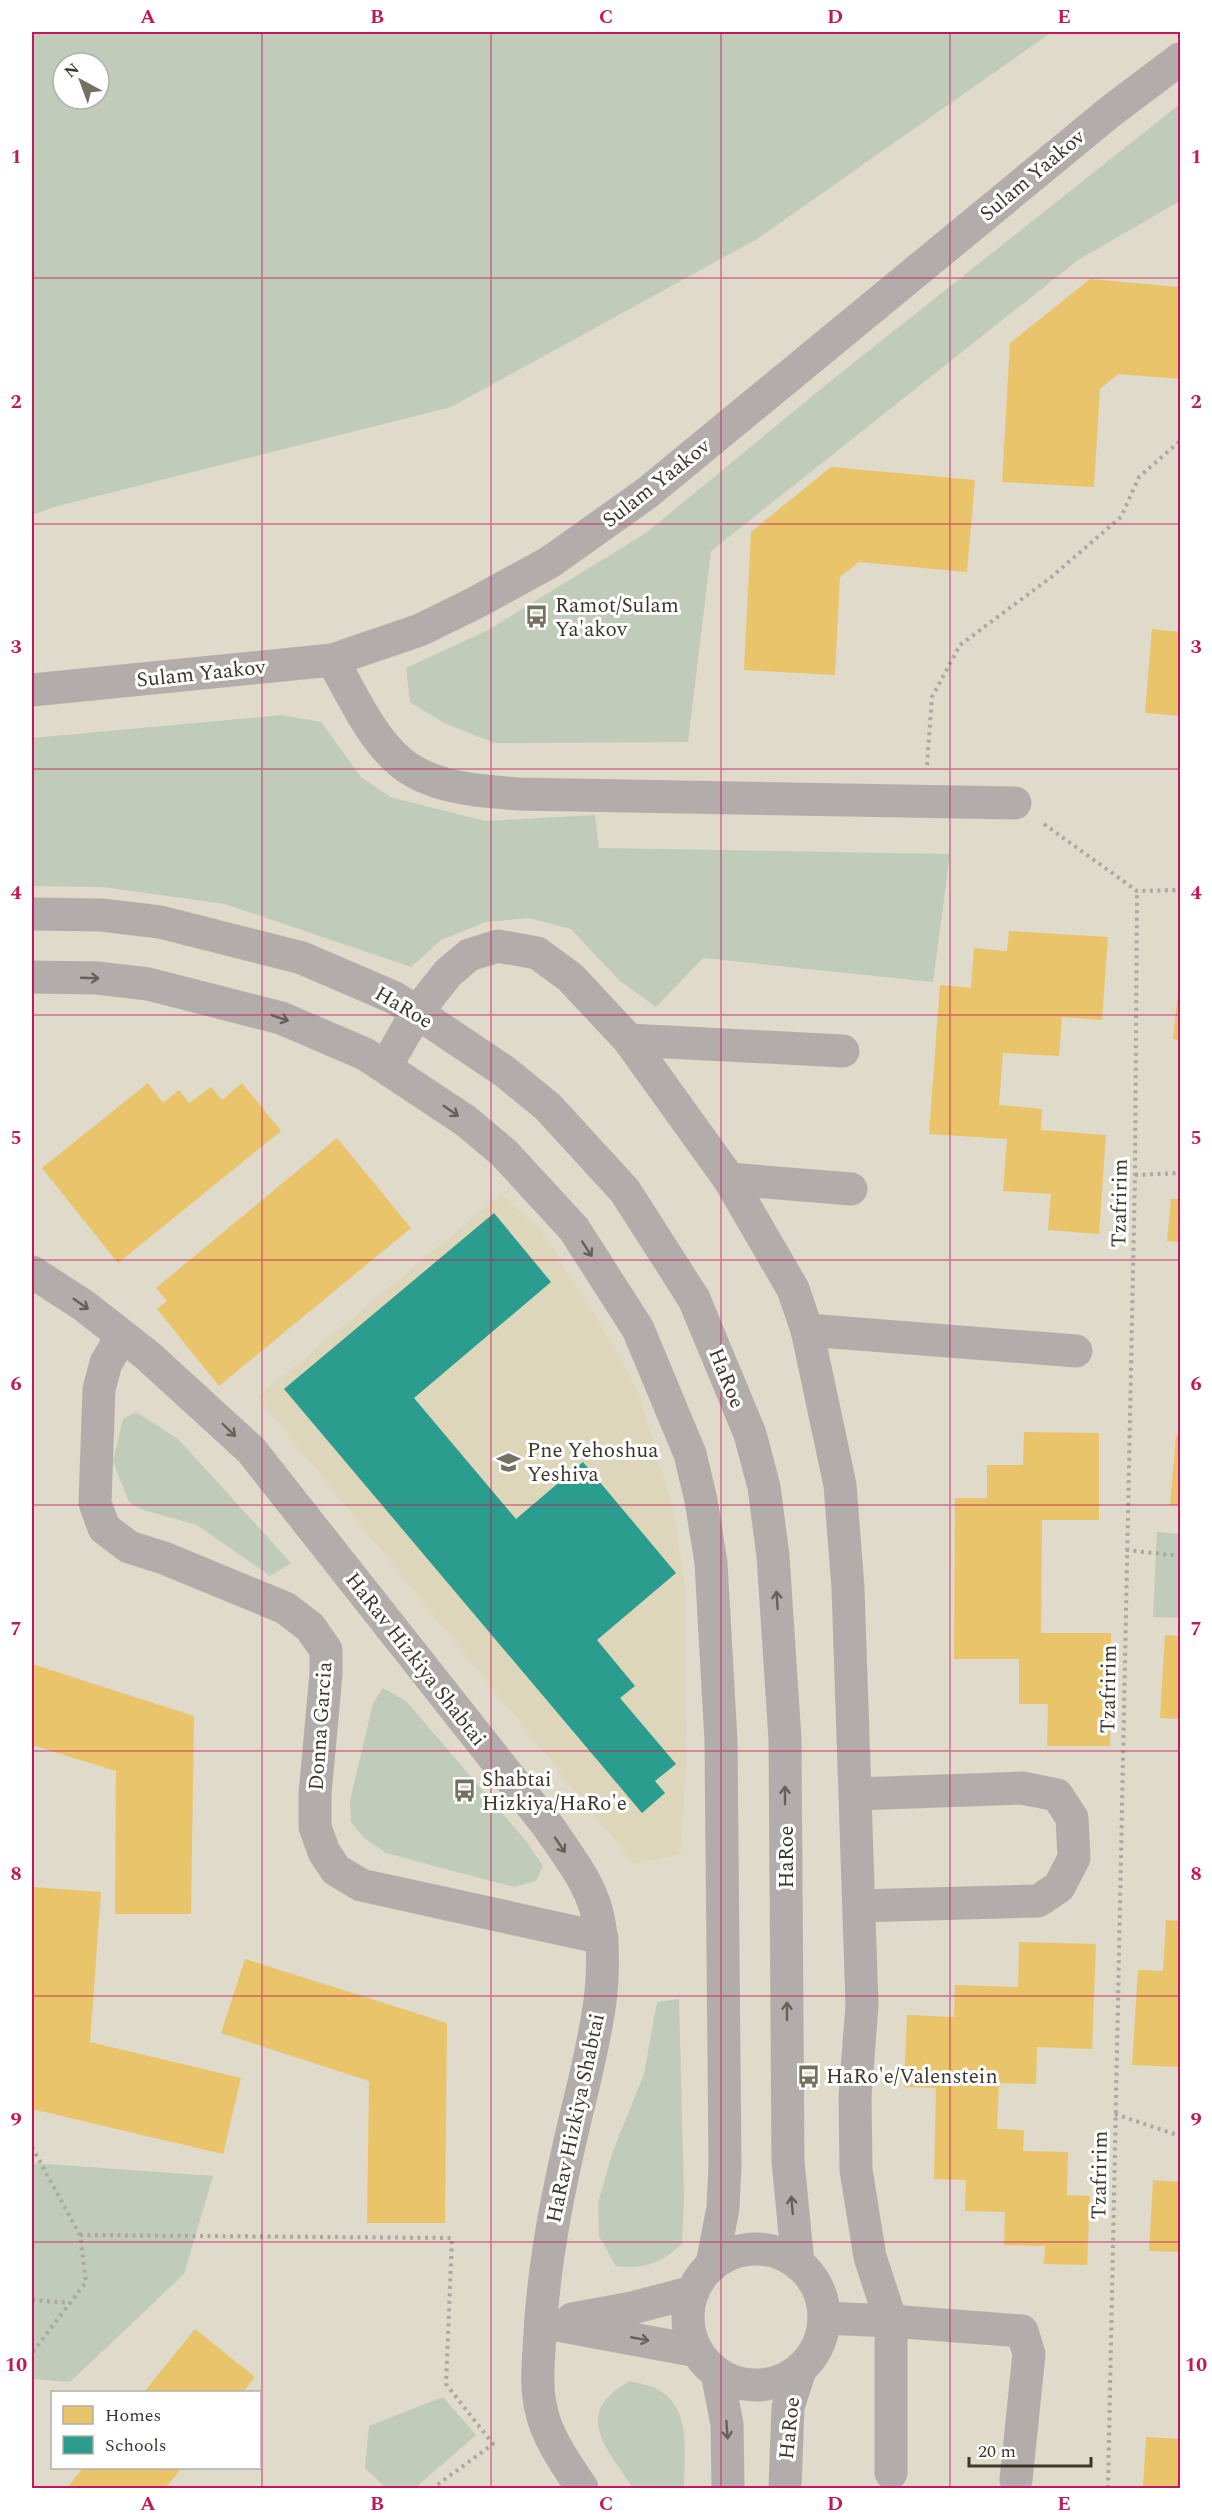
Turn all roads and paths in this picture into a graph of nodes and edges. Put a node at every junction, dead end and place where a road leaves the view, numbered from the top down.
1 (1180, 59) edge
2 (1180, 441) edge
3 (332, 660) junction
4 (32, 690) edge
5 (924, 801) junction
6 (1014, 803) joint
7 (1180, 890) edge
8 (1137, 891) junction
9 (32, 914) edge
10 (32, 977) edge
11 (417, 1012) junction
12 (629, 1040) junction
13 (843, 1051) dead end
14 (386, 1066) junction
15 (1180, 1173) edge
16 (1135, 1175) junction
17 (729, 1179) junction
18 (850, 1189) dead end
19 (32, 1272) edge
20 (807, 1330) junction
21 (122, 1336) junction
22 (1076, 1351) dead end
23 (1126, 1550) junction
24 (1180, 1556) edge
25 (856, 1794) junction
26 (859, 1906) junction
27 (602, 1938) junction
28 (1115, 2114) junction
29 (1180, 2136) edge
30 (32, 2147) edge
31 (80, 2235) junction
32 (798, 2264) junction
33 (712, 2265) junction
34 (693, 2292) junction
35 (32, 2300) edge
36 (70, 2303) junction
37 (824, 2318) junction
38 (891, 2321) junction
39 (541, 2322) junction
40 (32, 2354) edge
41 (707, 2362) junction
42 (800, 2370) junction
43 (891, 2474) dead end
44 (1016, 2480) dead end
45 (433, 2488) edge
46 (582, 2488) edge
47 (728, 2488) edge
48 (785, 2488) edge
49 (1108, 2488) edge

1 - 3 street, Sulam Yaakov
2 - 5 path
3 - 4 street, Sulam Yaakov
3 - 5 street
5 - 6 street
6 - 8 path
7 - 8 path
8 - 16 path, Tzafririm
9 - 11 street, HaRoe
10 -> 14 street
11 - 12 street
11 - 14 street
32 -> 11 street, HaRoe
12 - 13 street
12 - 17 street
14 -> 33 street
15 - 16 path
16 - 23 path, Tzafririm
17 - 18 street
17 - 20 street
19 -> 21 street, HaRav Hizkiya Shabtai
20 - 22 street
20 - 25 street
21 -> 27 street, HaRav Hizkiya Shabtai
21 - 27 street, Donna Garcia
23 - 24 path
23 - 28 path, Tzafririm
25 - 26 street
25 - 26 street
26 - 38 street
27 - 39 street, HaRav Hizkiya Shabtai
28 - 29 path
28 - 49 path, Tzafririm
30 - 31 path
31 - 36 path
31 - 45 path
32 - 33 street
32 - 37 street
33 - 34 street
34 - 39 street
34 - 41 street
35 - 36 path
36 - 40 path
37 - 38 street
37 - 42 street
38 - 43 street
38 - 44 street
39 -> 41 street
39 - 46 street, HaRav Hizkiya Shabtai
41 - 42 street
41 -> 47 street
42 - 48 street, HaRoe

